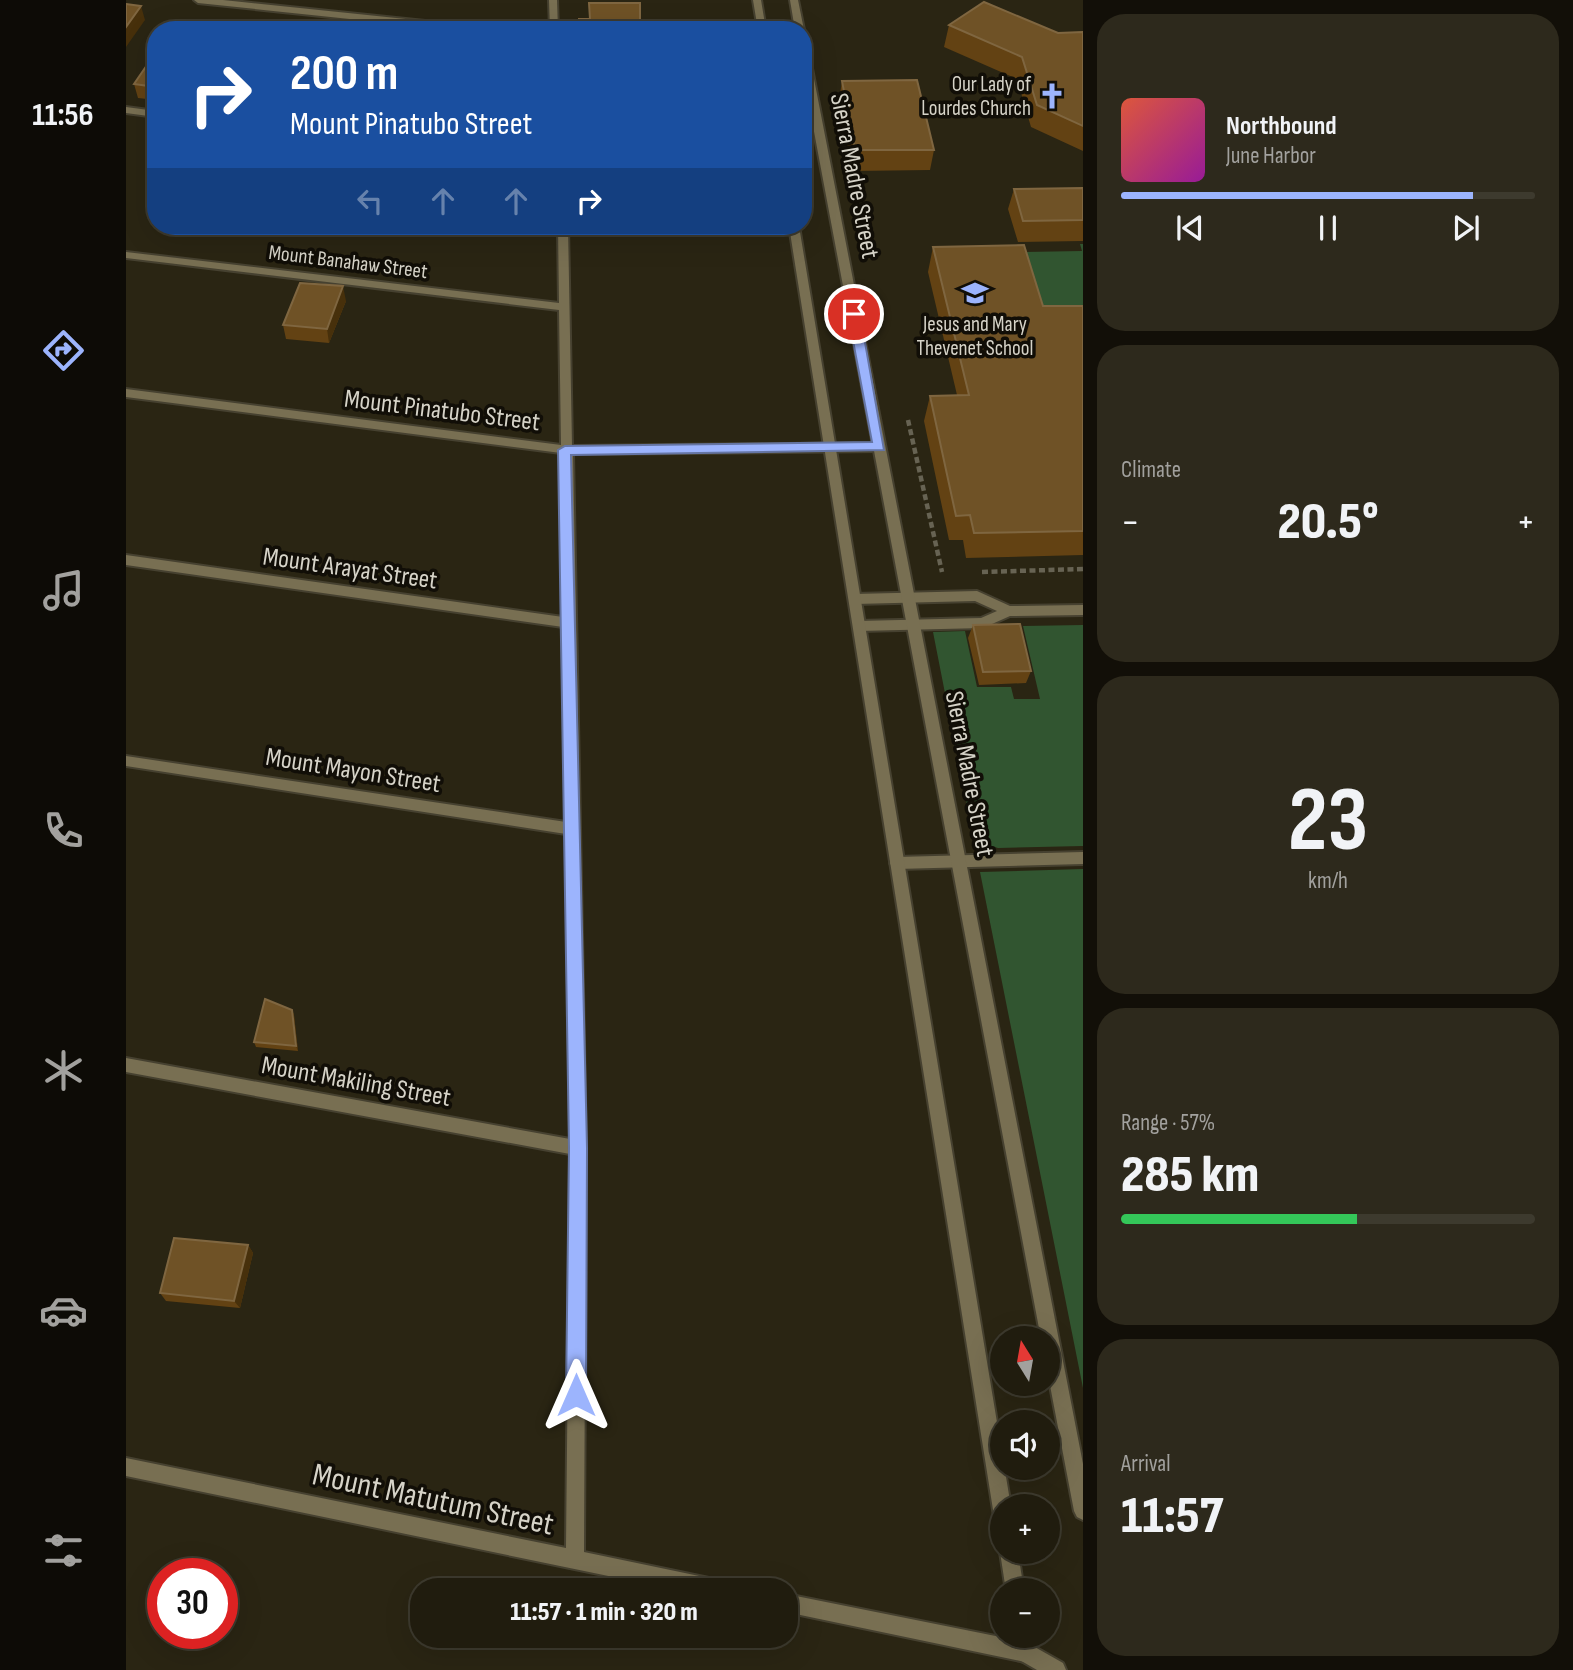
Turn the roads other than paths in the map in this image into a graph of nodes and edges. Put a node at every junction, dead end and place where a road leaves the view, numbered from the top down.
1 (198, 0) edge
2 (553, 0) edge
3 (757, 0) edge
4 (794, 0) edge
5 (398, 21) edge
6 (554, 21) edge
7 (760, 21) edge
8 (798, 21) edge
9 (812, 106) edge
10 (126, 110) edge
11 (147, 113) edge
12 (563, 235) edge
13 (795, 235) edge
14 (126, 255) edge
15 (566, 307) junction
16 (126, 393) edge
17 (879, 447) junction
18 (830, 448) junction
19 (565, 450) junction
20 (126, 560) edge
21 (908, 598) junction
22 (855, 599) junction
23 (1083, 610) edge
24 (1008, 611) junction
25 (568, 622) junction
26 (914, 625) junction
27 (859, 626) junction
28 (126, 761) edge
29 (572, 829) junction
30 (1083, 858) edge
31 (959, 861) junction
32 (897, 863) junction
33 (126, 1065) edge
34 (578, 1148) junction
35 (126, 1467) edge
36 (999, 1494) edge
37 (1083, 1511) edge
38 (575, 1559) junction
39 (666, 1578) edge
40 (798, 1605) edge
41 (990, 1638) edge
42 (1028, 1648) edge
43 (1056, 1670) edge

1 - 5 street
2 - 6 street
3 - 7 street
4 - 8 street
9 - 17 street, Sierra Madre Street
10 - 11 street
12 - 15 street
13 - 18 street
14 - 15 street, Mount Banahaw Street
15 - 19 street
16 - 19 street, Mount Pinatubo Street
17 - 18 street, Mount Pinatubo Street
17 - 21 street, Sierra Madre Street
18 - 19 street, Mount Pinatubo Street
18 - 22 street
19 - 25 street
20 - 25 street, Mount Arayat Street
21 - 22 street
21 - 24 street
21 - 26 street, Sierra Madre Street
22 - 27 street
23 - 24 street
24 - 26 street
25 - 29 street
26 - 27 street
26 - 31 street, Sierra Madre Street
27 - 32 street
28 - 29 street, Mount Mayon Street
29 - 34 street
30 - 31 street
31 - 32 street
31 - 37 street, Sierra Madre Street
32 - 36 street
33 - 34 street, Mount Makiling Street
34 - 38 street
35 - 38 street, Mount Matutum Street
38 - 39 street, Mount Matutum Street
40 - 41 street
42 - 43 street

